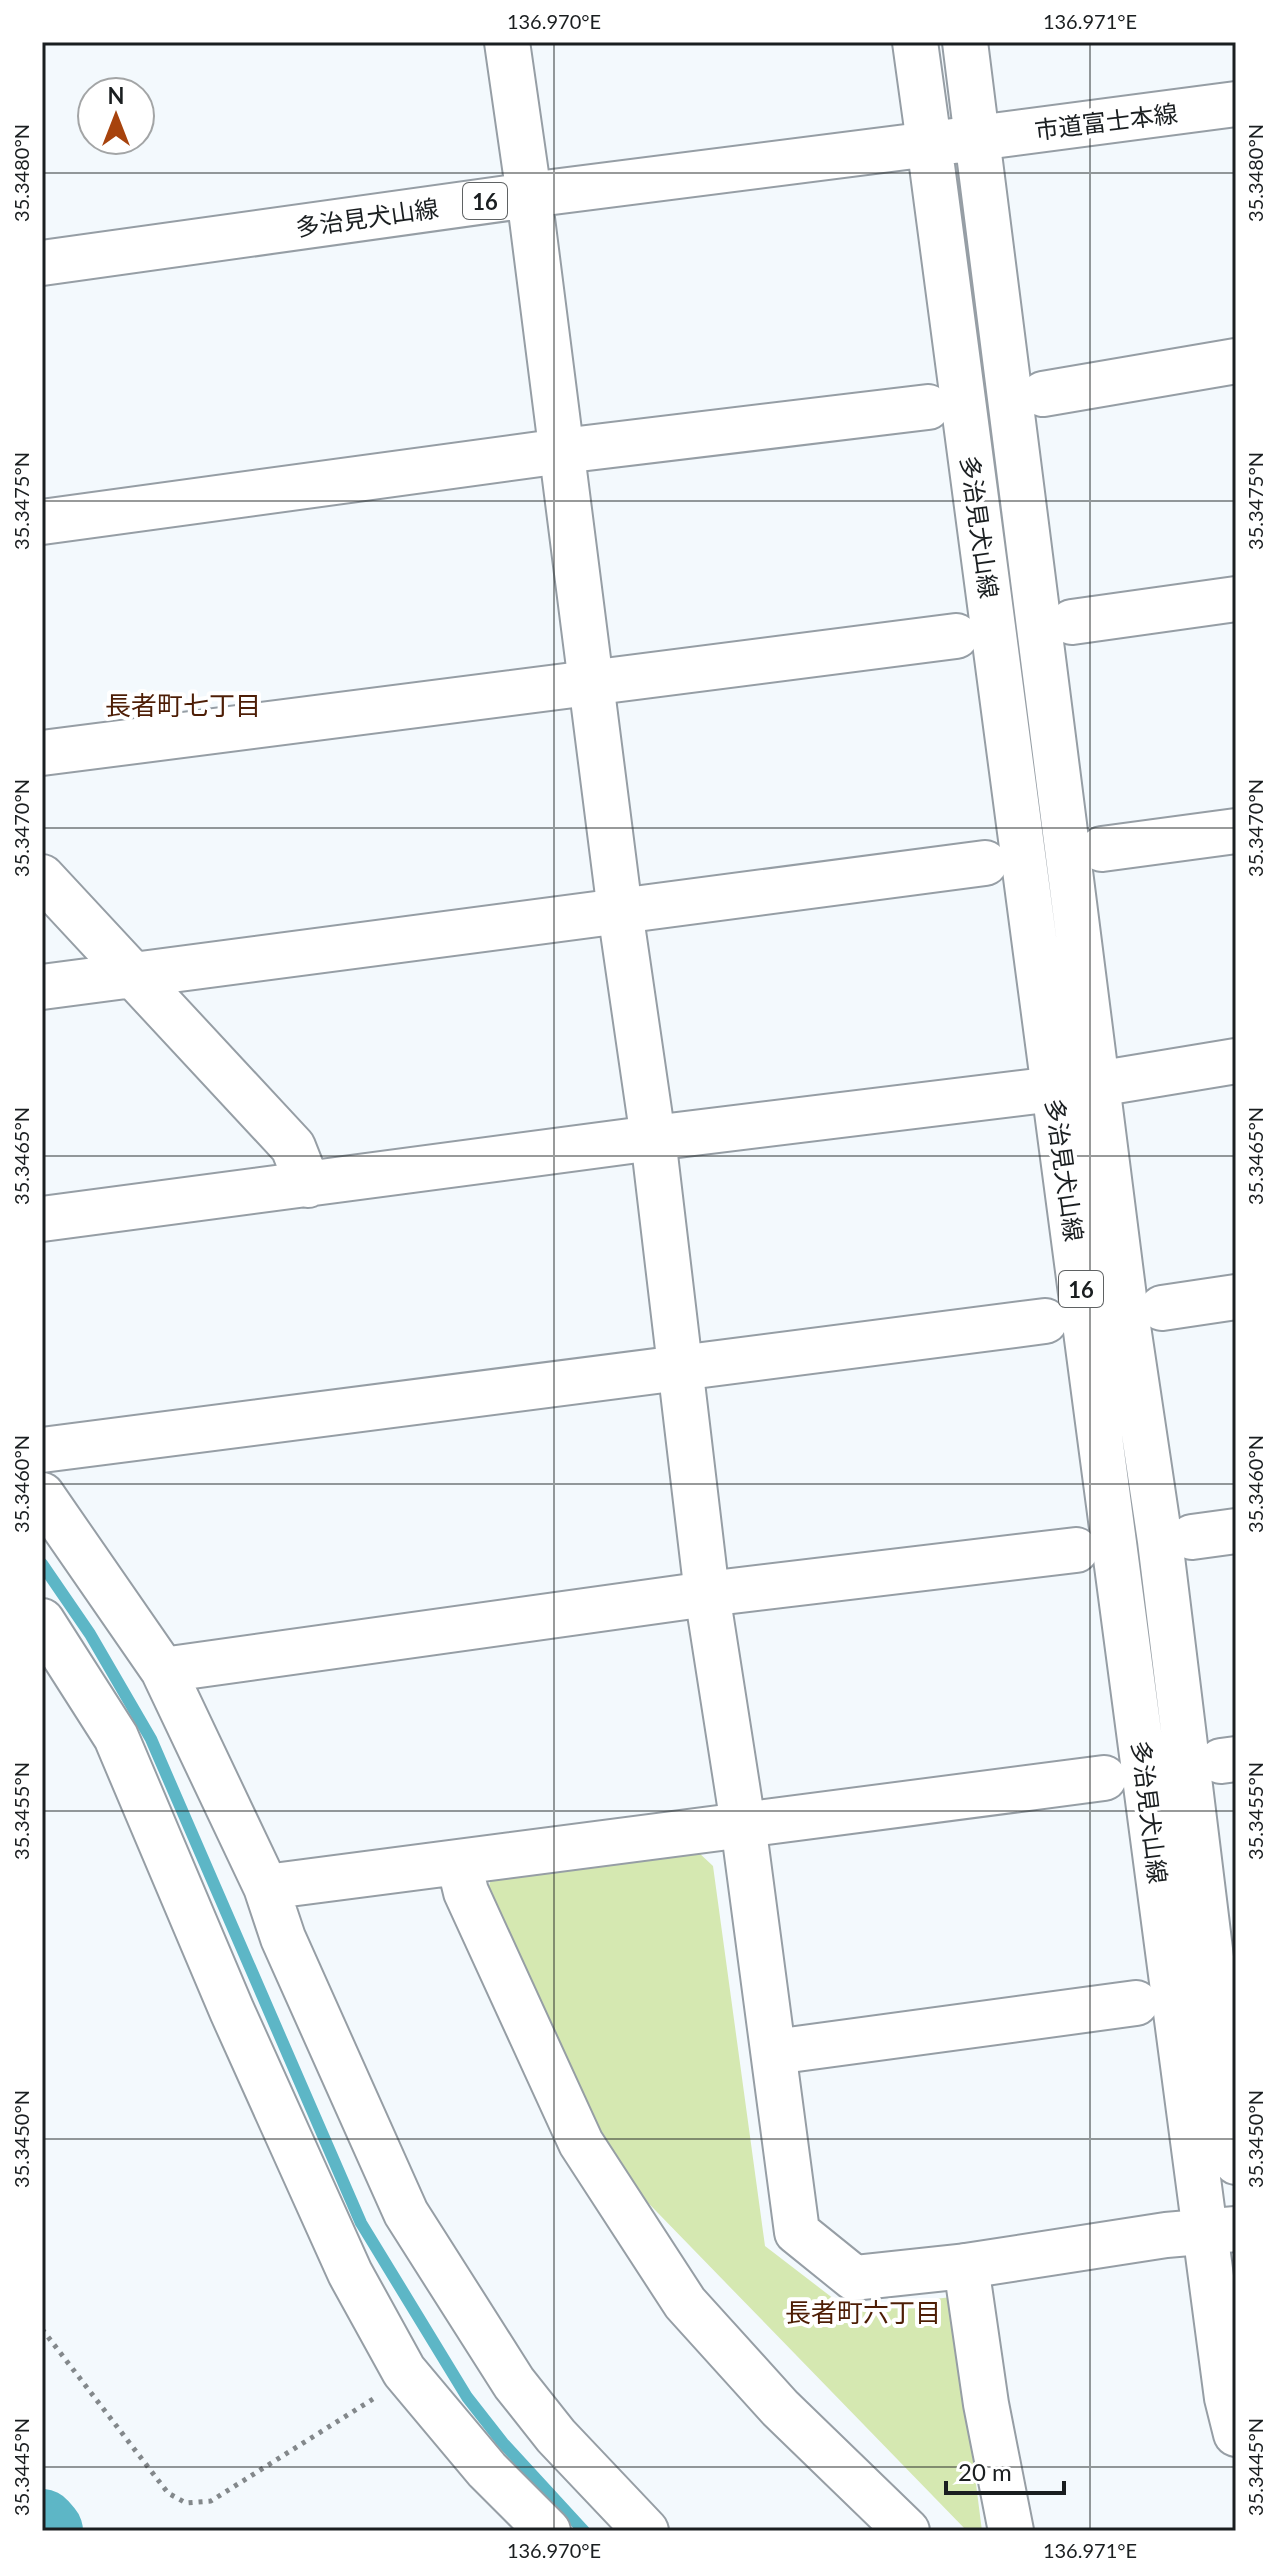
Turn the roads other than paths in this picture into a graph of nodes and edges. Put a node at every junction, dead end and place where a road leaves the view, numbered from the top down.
1 (507, 42) edge
2 (915, 42) edge
3 (965, 42) edge
4 (1236, 104) edge
5 (977, 138) junction
6 (929, 143) junction
7 (529, 195) junction
8 (42, 263) edge
9 (1236, 361) edge
10 (1043, 394) dead end
11 (928, 407) dead end
12 (562, 451) junction
13 (42, 522) edge
14 (1236, 599) edge
15 (1072, 622) dead end
16 (956, 636) dead end
17 (591, 681) junction
18 (42, 753) edge
19 (1236, 831) edge
20 (1102, 849) dead end
21 (985, 863) dead end
22 (42, 877) edge
23 (620, 911) junction
24 (134, 976) junction
25 (42, 987) edge
26 (1236, 1061) edge
27 (1097, 1084) junction
28 (1054, 1089) junction
29 (653, 1138) junction
30 (308, 1185) junction
31 (42, 1219) edge
32 (1236, 1297) edge
33 (1162, 1308) dead end
34 (1045, 1321) dead end
35 (681, 1369) junction
36 (42, 1450) edge
37 (42, 1495) edge
38 (1236, 1531) edge
39 (1192, 1537) dead end
40 (1076, 1550) dead end
41 (707, 1594) junction
42 (42, 1621) edge
43 (163, 1670) junction
44 (1104, 1778) dead end
45 (743, 1824) junction
46 (459, 1863) junction
47 (266, 1887) junction
48 (1136, 2003) dead end
49 (774, 2052) junction
50 (1236, 2162) edge
51 (1221, 2230) edge
52 (966, 2266) junction
53 (1236, 2434) edge
54 (548, 2531) edge
55 (646, 2531) edge
56 (907, 2531) edge
57 (1011, 2531) edge

1 - 7 street
2 - 6 street
3 - 5 street
4 - 5 street, 市道富士本線
5 - 6 street, 多治見犬山線 / 16
5 - 27 street, 多治見犬山線 / 16
6 - 7 street, 多治見犬山線 / 16
6 - 28 street, 多治見犬山線 / 16
7 - 8 street, 多治見犬山線 / 16
7 - 12 street
9 - 10 street
11 - 12 street
12 - 13 street
12 - 17 street
14 - 15 street
16 - 17 street
17 - 18 street
17 - 23 street
19 - 20 street
21 - 23 street
22 - 24 street
23 - 24 street
23 - 29 street
24 - 25 street
24 - 30 street
26 - 27 street
27 - 50 street, 多治見犬山線 / 16
28 - 29 street
28 - 51 street, 多治見犬山線 / 16
29 - 30 street
29 - 35 street
30 - 31 street
32 - 33 street
34 - 35 street
35 - 36 street
35 - 41 street
37 - 43 street
38 - 39 street
40 - 41 street
41 - 43 street
41 - 45 street
42 - 54 street
43 - 47 street
44 - 45 street
45 - 46 street
45 - 49 street
46 - 47 street
46 - 56 street
47 - 55 street
48 - 49 street
49 - 52 street
51 - 52 street
51 - 53 street, 多治見犬山線 / 16
52 - 57 street

